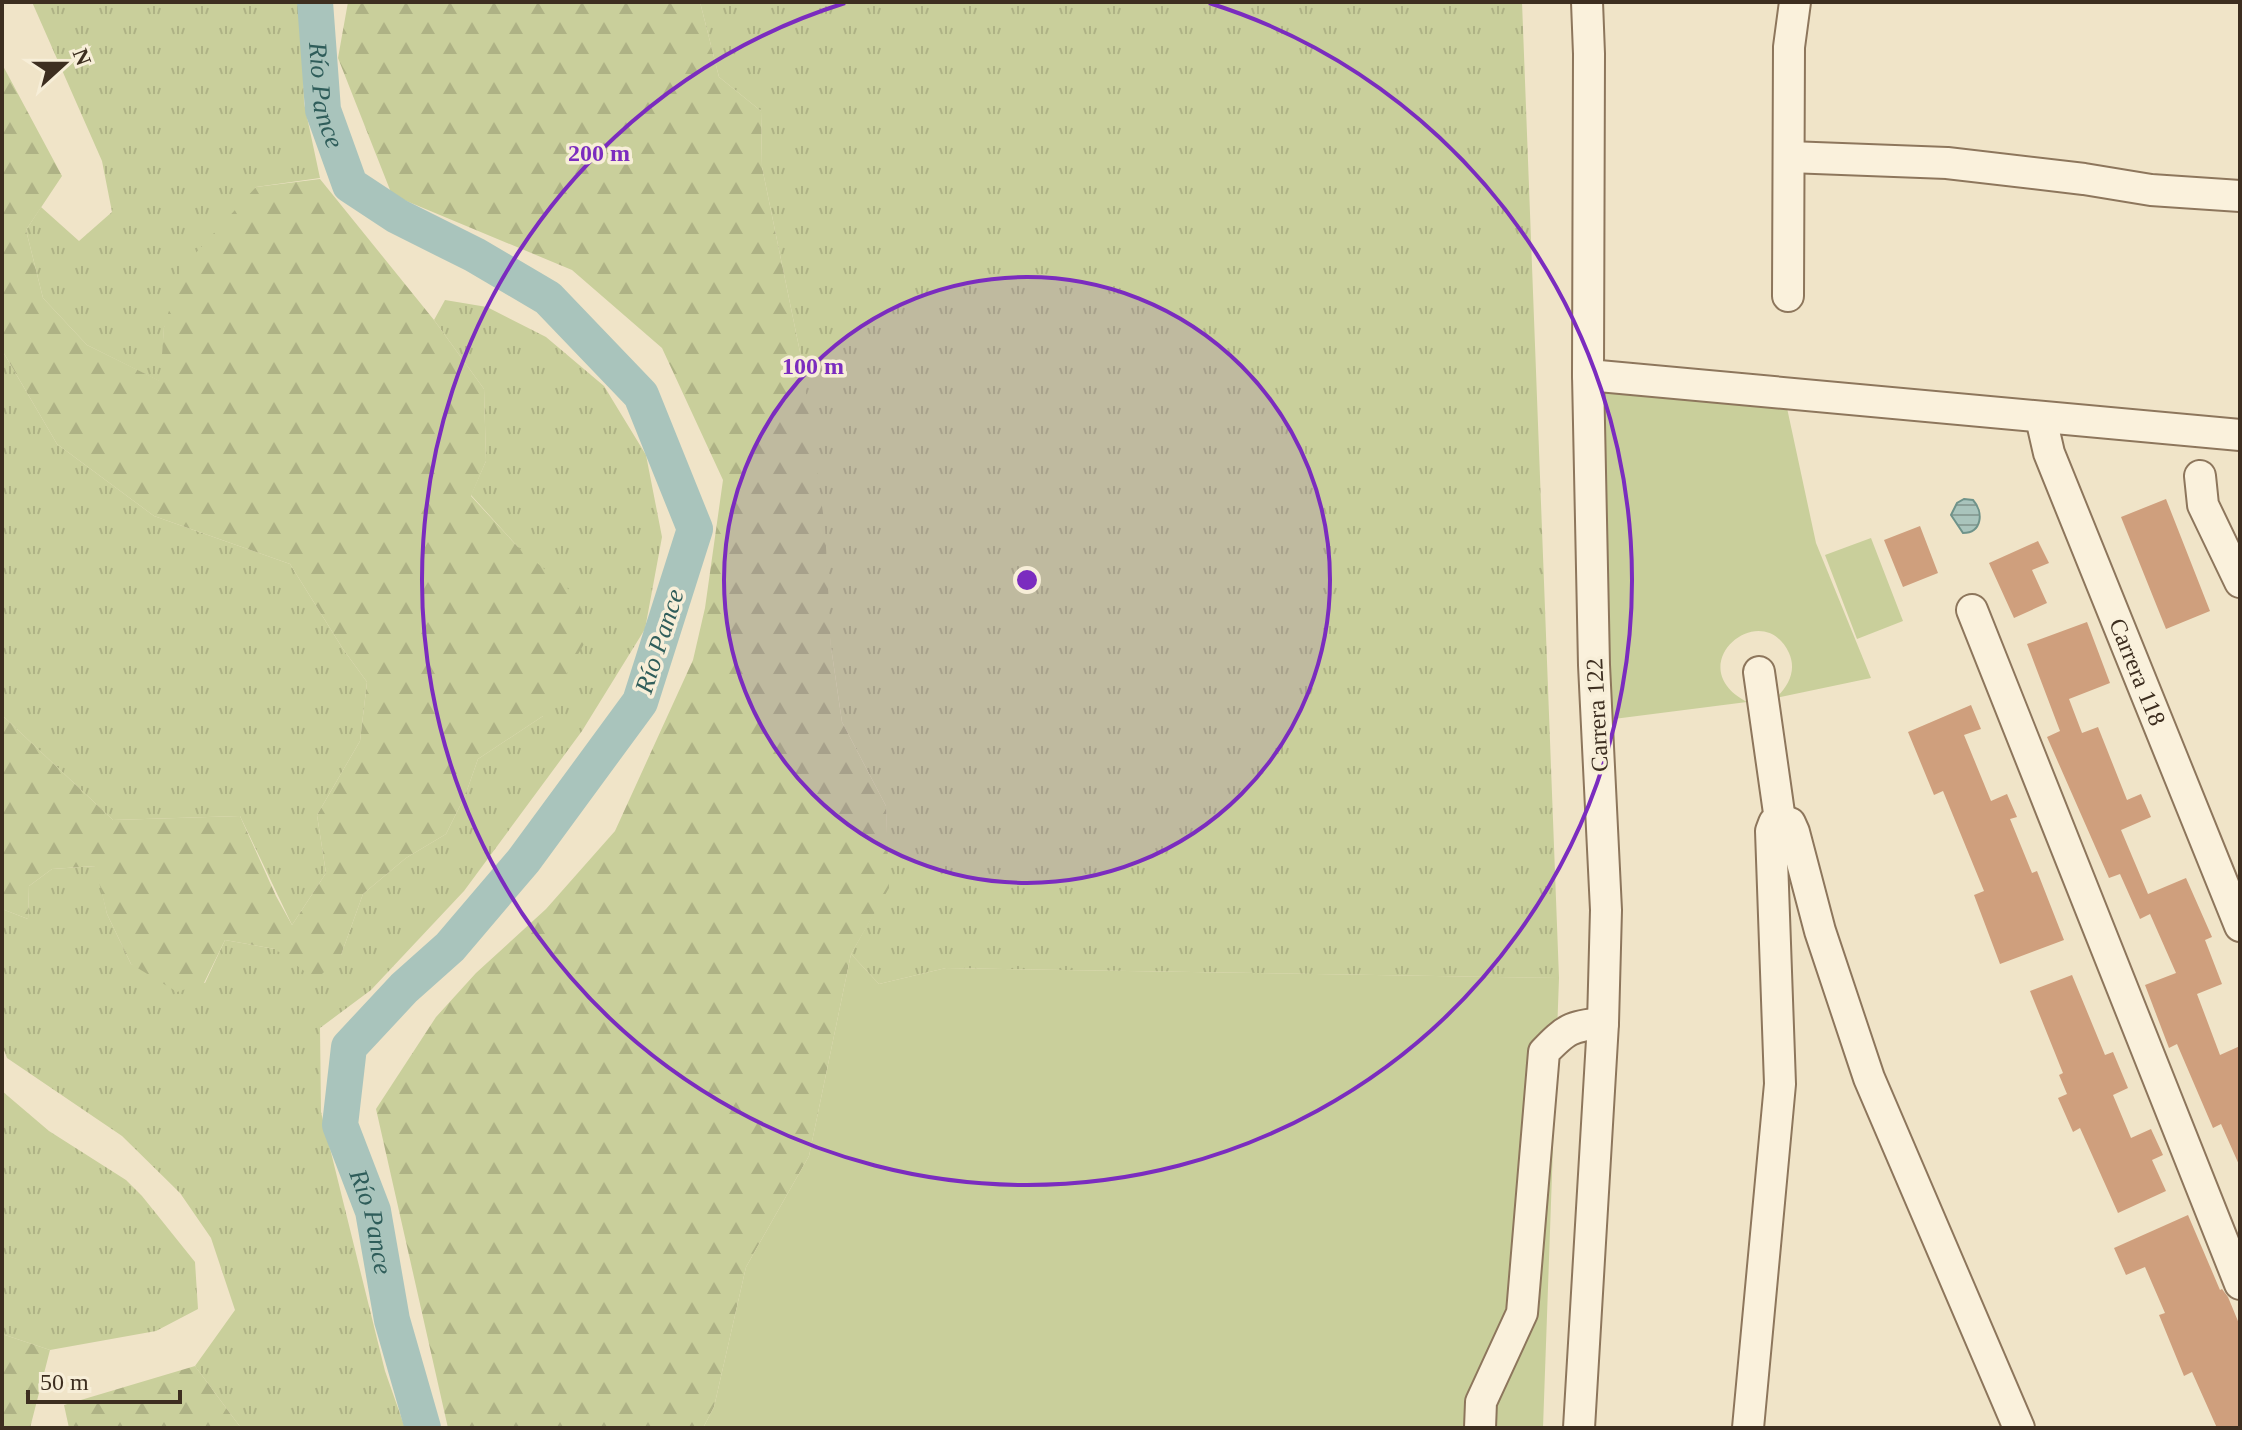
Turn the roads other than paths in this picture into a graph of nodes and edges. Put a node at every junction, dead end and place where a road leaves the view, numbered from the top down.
1 (1587, 2) edge
2 (1795, 2) edge
3 (1789, 157) junction
4 (2240, 196) edge
5 (1788, 296) dead end
6 (1588, 375) junction
7 (2041, 418) junction
8 (2240, 435) edge
9 (2200, 476) dead end
10 (2240, 582) edge
11 (1972, 610) dead end
12 (1759, 672) dead end
13 (1780, 820) junction
14 (2240, 926) edge
15 (1603, 1023) junction
16 (2240, 1284) edge
17 (1480, 1428) edge
18 (1579, 1428) edge
19 (1748, 1428) edge
20 (2019, 1428) edge

1 - 6 street, Carrera 122
2 - 3 street
3 - 4 street
3 - 5 street
6 - 7 street
6 - 15 street, Carrera 122
7 - 8 street
7 - 14 street, Carrera 118
9 - 10 street
11 - 16 street
12 - 13 street
13 - 19 street
13 - 20 street
15 - 17 street
15 - 18 street, Carrera 122

